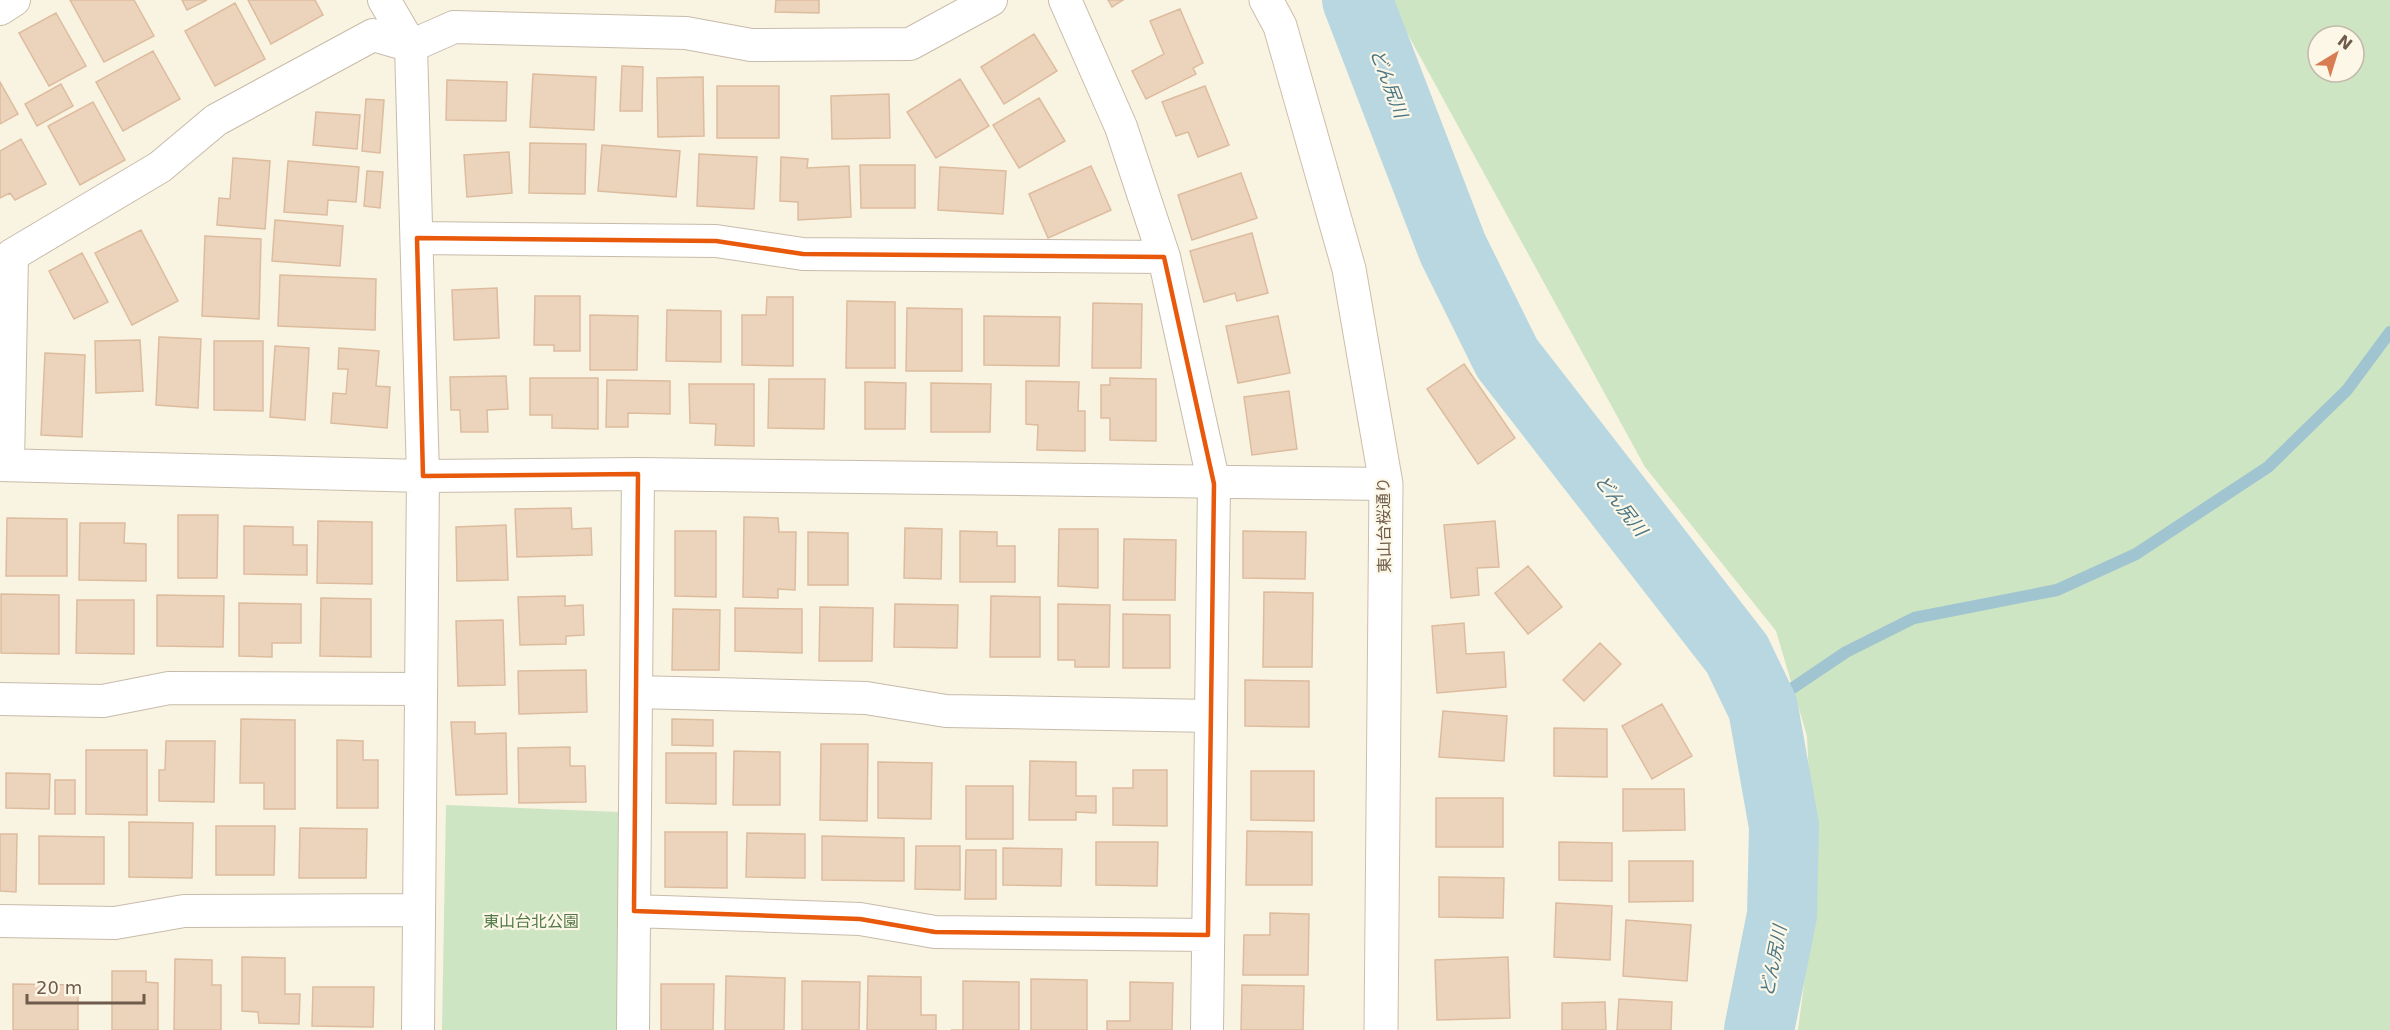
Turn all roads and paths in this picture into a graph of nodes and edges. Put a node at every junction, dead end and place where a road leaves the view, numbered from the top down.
1 (14, 0) edge
2 (384, 0) edge
3 (991, 0) edge
4 (1065, 0) edge
5 (1266, 0) edge
6 (0, 9) edge
7 (411, 46) junction
8 (417, 238) junction
9 (1164, 257) junction
10 (4, 465) edge
11 (638, 474) junction
12 (423, 476) junction
13 (1214, 484) junction
14 (1386, 484) junction
15 (421, 689) junction
16 (636, 692) junction
17 (0, 699) edge
18 (1211, 716) junction
19 (419, 910) junction
20 (634, 911) junction
21 (0, 921) edge
22 (1208, 935) junction
23 (418, 1030) edge
24 (633, 1030) edge
25 (1207, 1030) edge
26 (1381, 1030) edge

1 - 6 street
2 - 7 street
3 - 7 street
4 - 9 street
5 - 14 street, 東山台桜通り
7 - 8 street
7 - 10 street
8 - 9 street
8 - 12 street
9 - 13 street
10 - 12 street
11 - 12 street
11 - 13 street
11 - 16 street
12 - 15 street
13 - 14 street
13 - 18 street
14 - 26 street, 東山台桜通り
15 - 17 street
15 - 19 street
16 - 18 street
16 - 20 street
18 - 22 street
19 - 21 street
19 - 23 street
20 - 22 street
20 - 24 street
22 - 25 street

